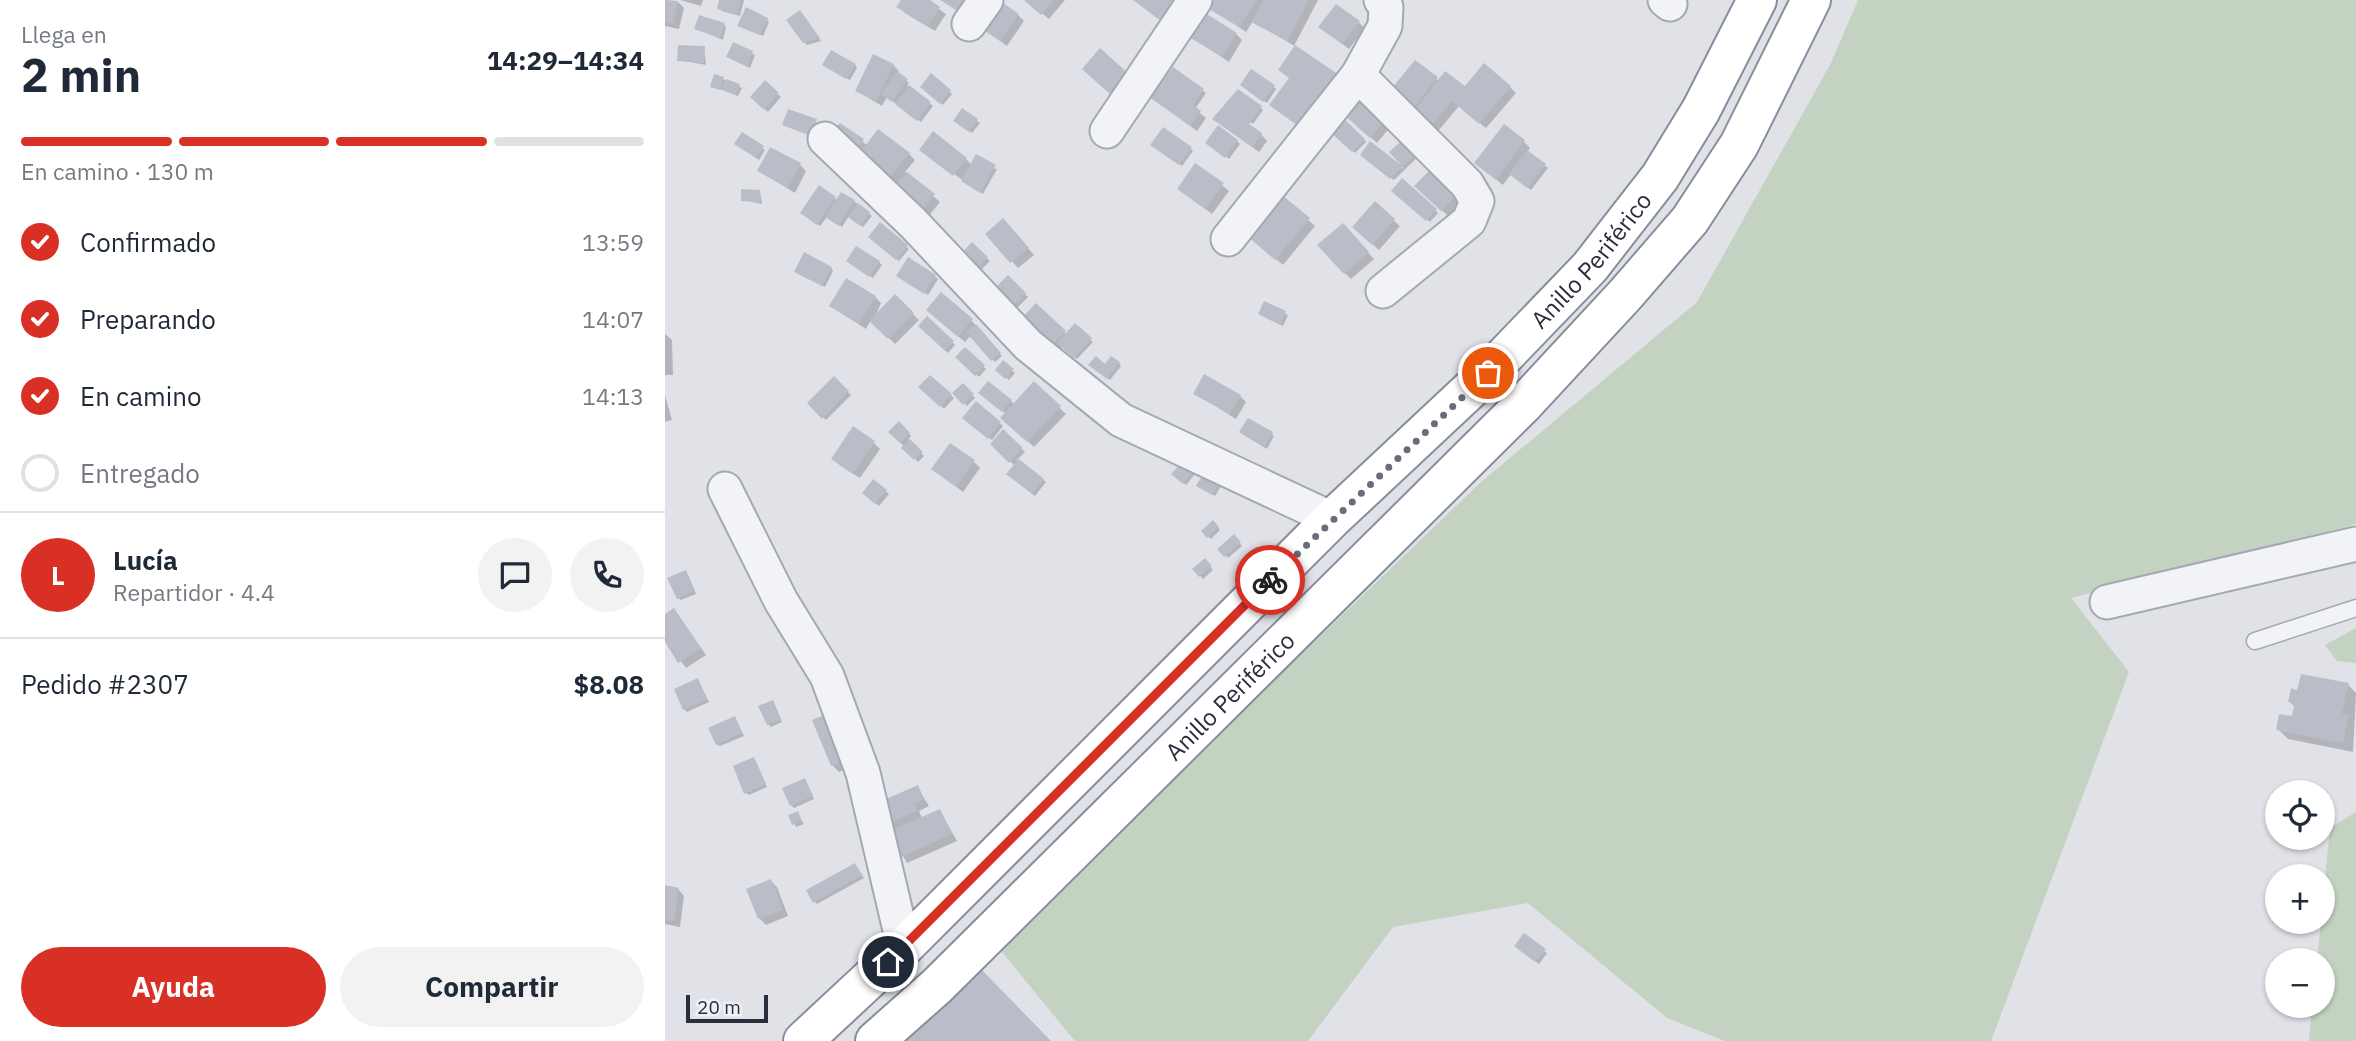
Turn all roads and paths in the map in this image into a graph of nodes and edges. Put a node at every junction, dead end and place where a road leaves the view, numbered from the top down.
1 (1195, 0) edge
2 (1381, 0) edge
3 (1757, 0) edge
4 (1811, 0) edge
5 (1358, 75) junction
6 (1107, 131) dead end
7 (825, 139) dead end
8 (1228, 239) dead end
9 (1383, 290) dead end
10 (725, 488) dead end
11 (1332, 519) junction
12 (2356, 544) edge
13 (2107, 602) dead end
14 (2356, 608) edge
15 (2255, 640) dead end
16 (904, 947) junction
17 (803, 1041) edge
18 (875, 1041) edge

1 - 6 street
2 - 5 street
3 - 11 highway, Anillo Periférico
4 - 18 highway, Anillo Periférico
5 - 8 street
5 - 9 street
7 - 11 street
10 - 16 street
11 - 16 highway, Anillo Periférico
12 - 13 street
14 - 15 lane
16 - 17 highway, Anillo Periférico

